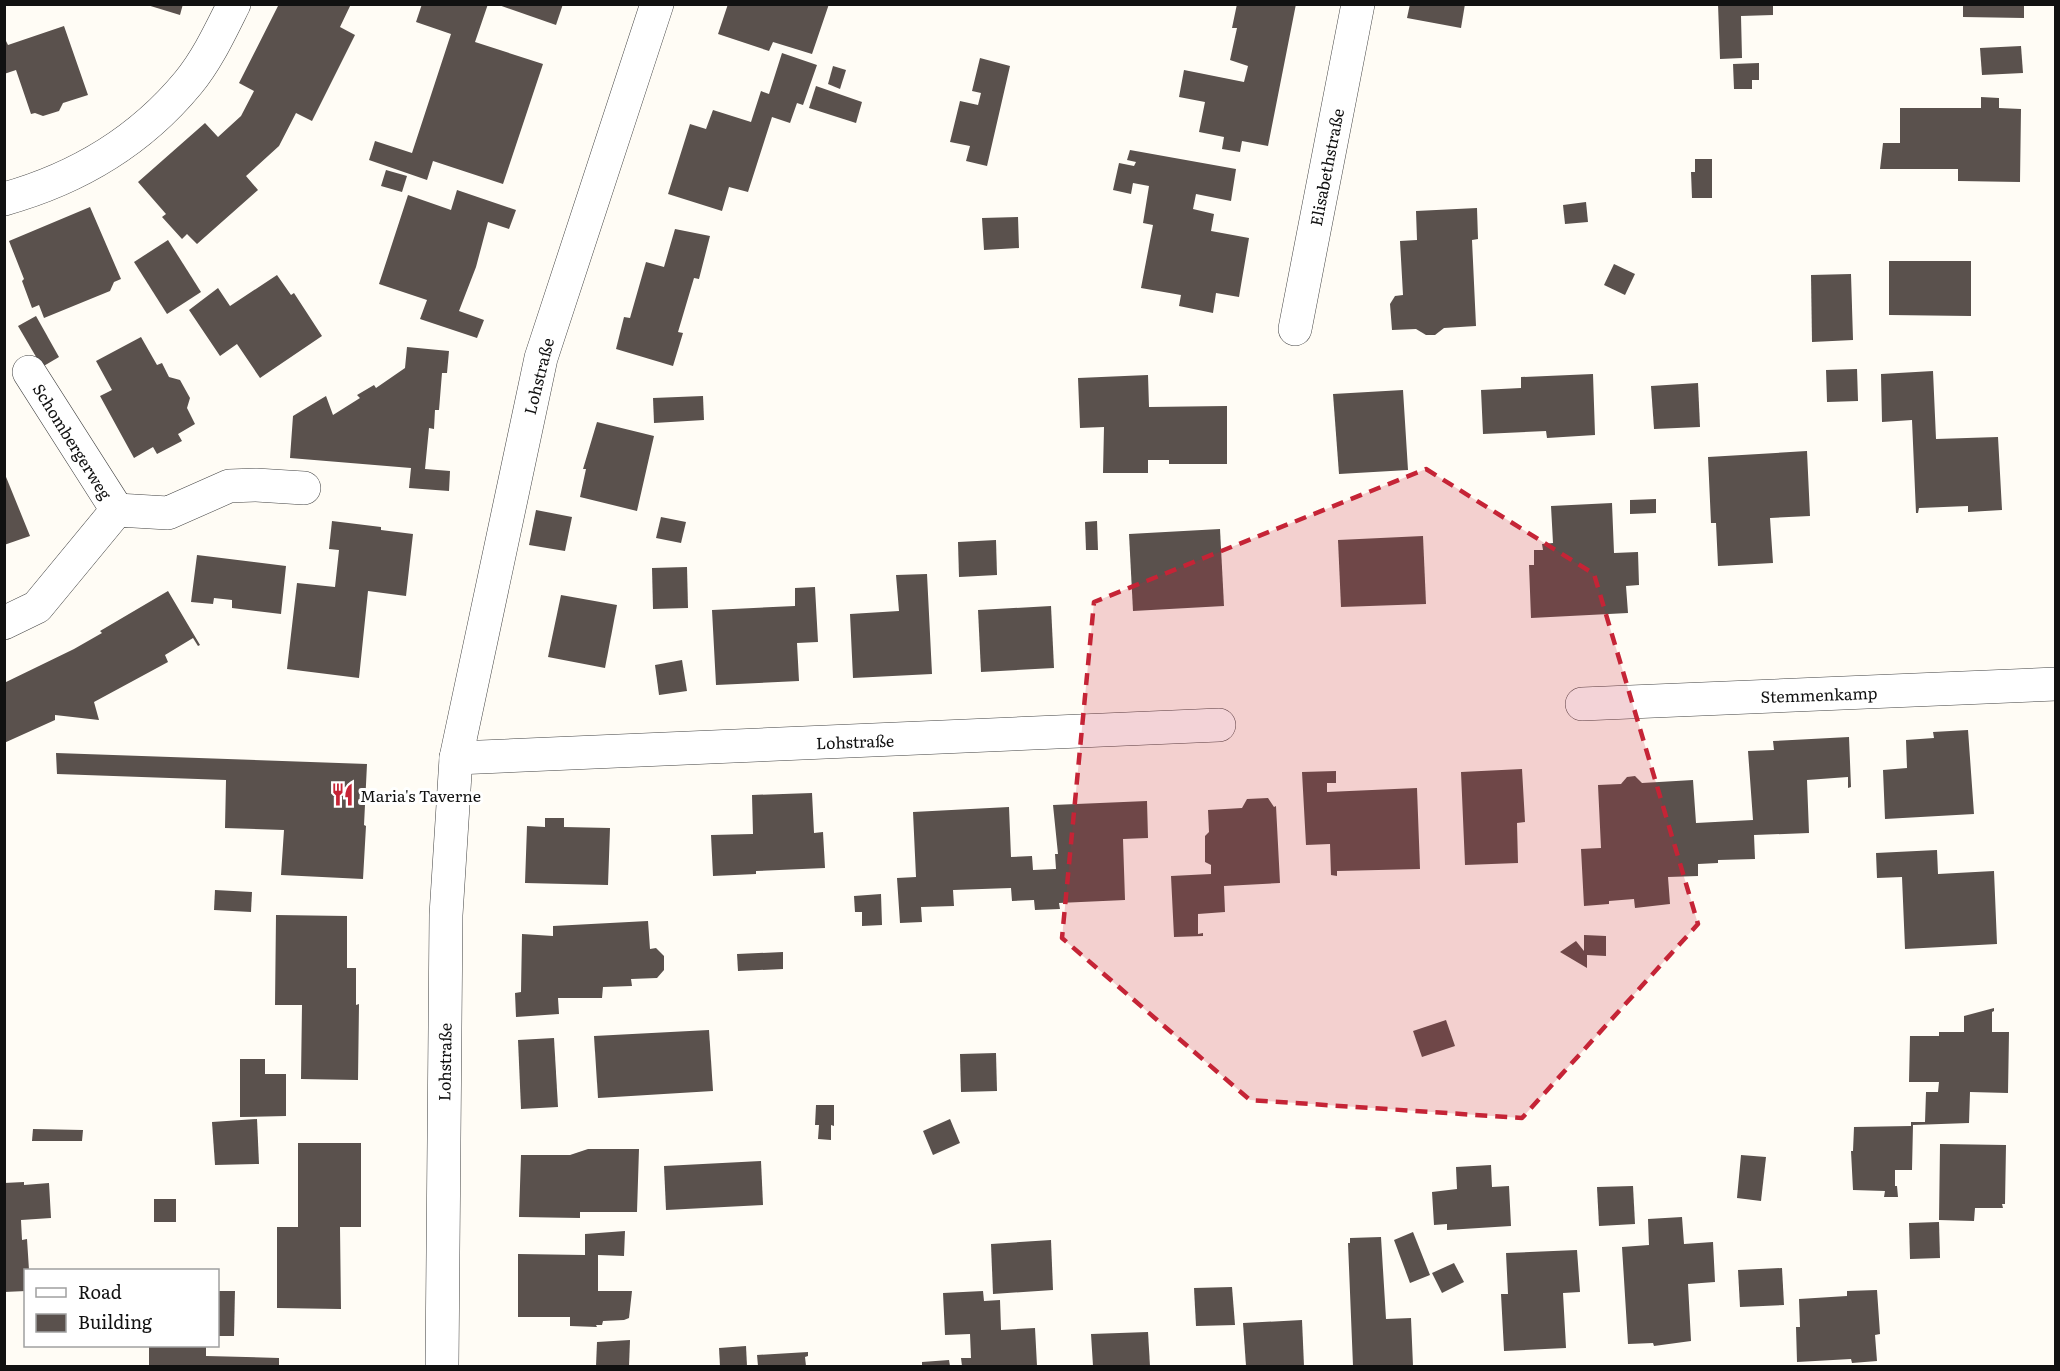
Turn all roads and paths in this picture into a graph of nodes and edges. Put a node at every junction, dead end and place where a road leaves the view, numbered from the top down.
1 (234, 4) edge
2 (657, 4) edge
3 (1358, 4) edge
4 (4, 199) edge
5 (1295, 328) dead end
6 (29, 372) dead end
7 (304, 488) dead end
8 (117, 510) junction
9 (4, 623) edge
10 (2055, 684) edge
11 (1582, 704) dead end
12 (1219, 725) dead end
13 (456, 758) junction
14 (442, 1366) edge

1 - 4 street
2 - 13 street, Lohstraße
3 - 5 street, Elisabethstraße
6 - 8 street, Schombergerweg
7 - 8 street, Schombergerweg
8 - 9 street, Schombergerweg
10 - 11 street, Stemmenkamp
12 - 13 street, Lohstraße
13 - 14 street, Lohstraße

